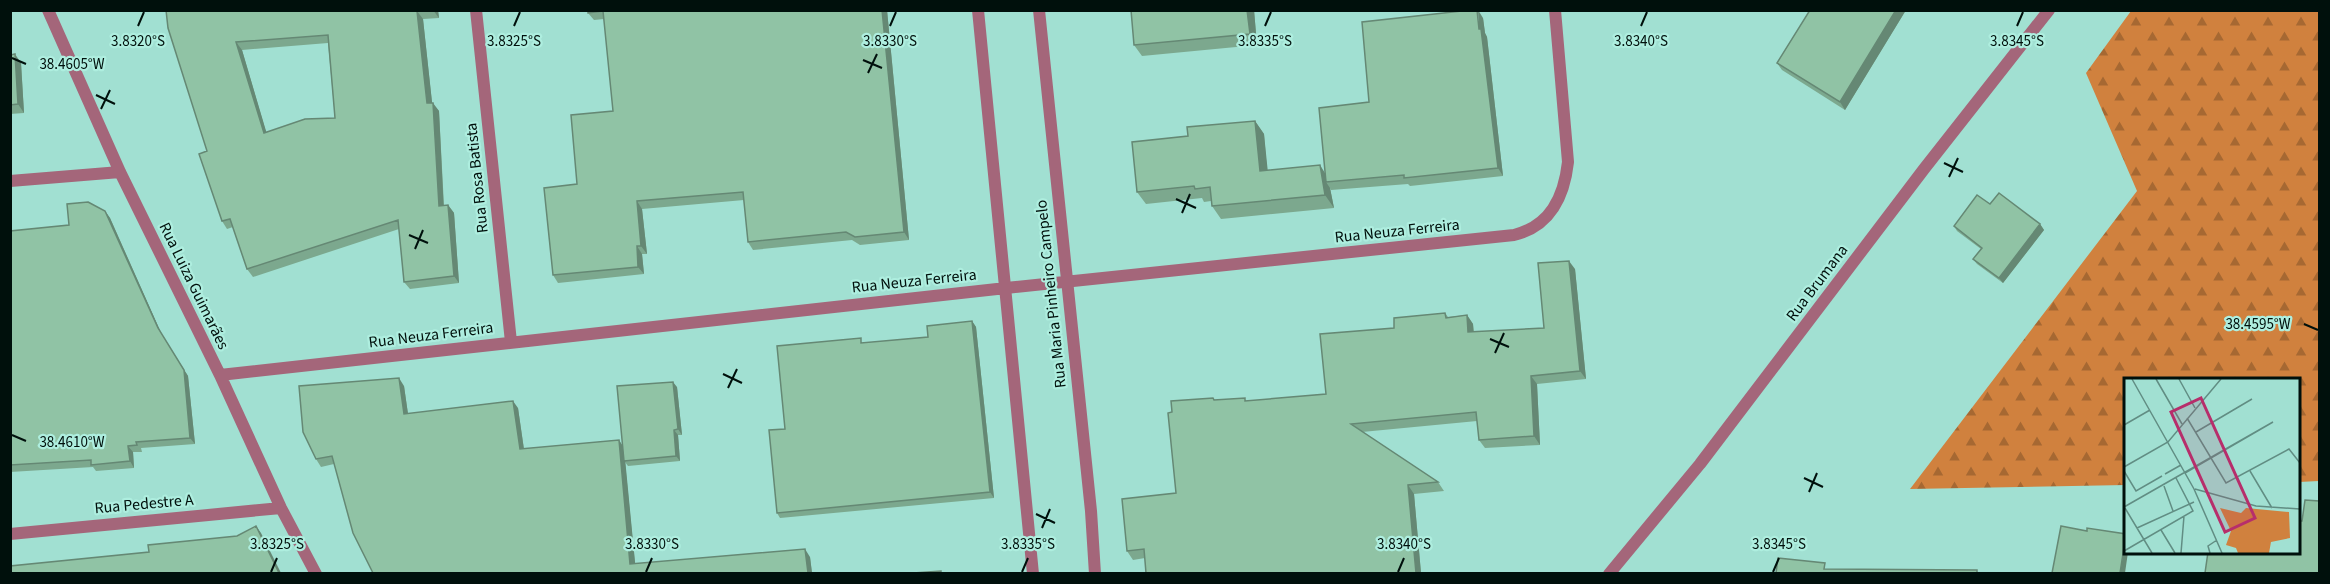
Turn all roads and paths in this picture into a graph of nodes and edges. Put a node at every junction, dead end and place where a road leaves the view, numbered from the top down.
1 (48, 10) edge
2 (476, 10) edge
3 (978, 10) edge
4 (1039, 10) edge
5 (1555, 10) edge
6 (2049, 10) edge
7 (120, 172) junction
8 (10, 182) edge
9 (1066, 281) junction
10 (1006, 288) junction
11 (511, 342) junction
12 (220, 375) junction
13 (281, 508) junction
14 (10, 534) edge
15 (316, 573) edge
16 (1033, 573) edge
17 (1095, 573) edge
18 (1609, 573) edge

1 - 7 street, Rua Luiza Guimarães
2 - 11 street, Rua Rosa Batista
3 - 10 street
4 - 9 street, Rua Maria Pinheiro Campelo
5 - 9 street, Rua Neuza Ferreira
6 - 18 street, Rua Brumana
7 - 8 street
7 - 12 street, Rua Luiza Guimarães
9 - 10 street, Rua Neuza Ferreira
9 - 17 street, Rua Maria Pinheiro Campelo
10 - 11 street, Rua Neuza Ferreira
10 - 16 street
11 - 12 street, Rua Neuza Ferreira
12 - 13 street, Rua Luiza Guimarães
13 - 14 street, Rua Pedestre A
13 - 15 street, Rua Luiza Guimarães

